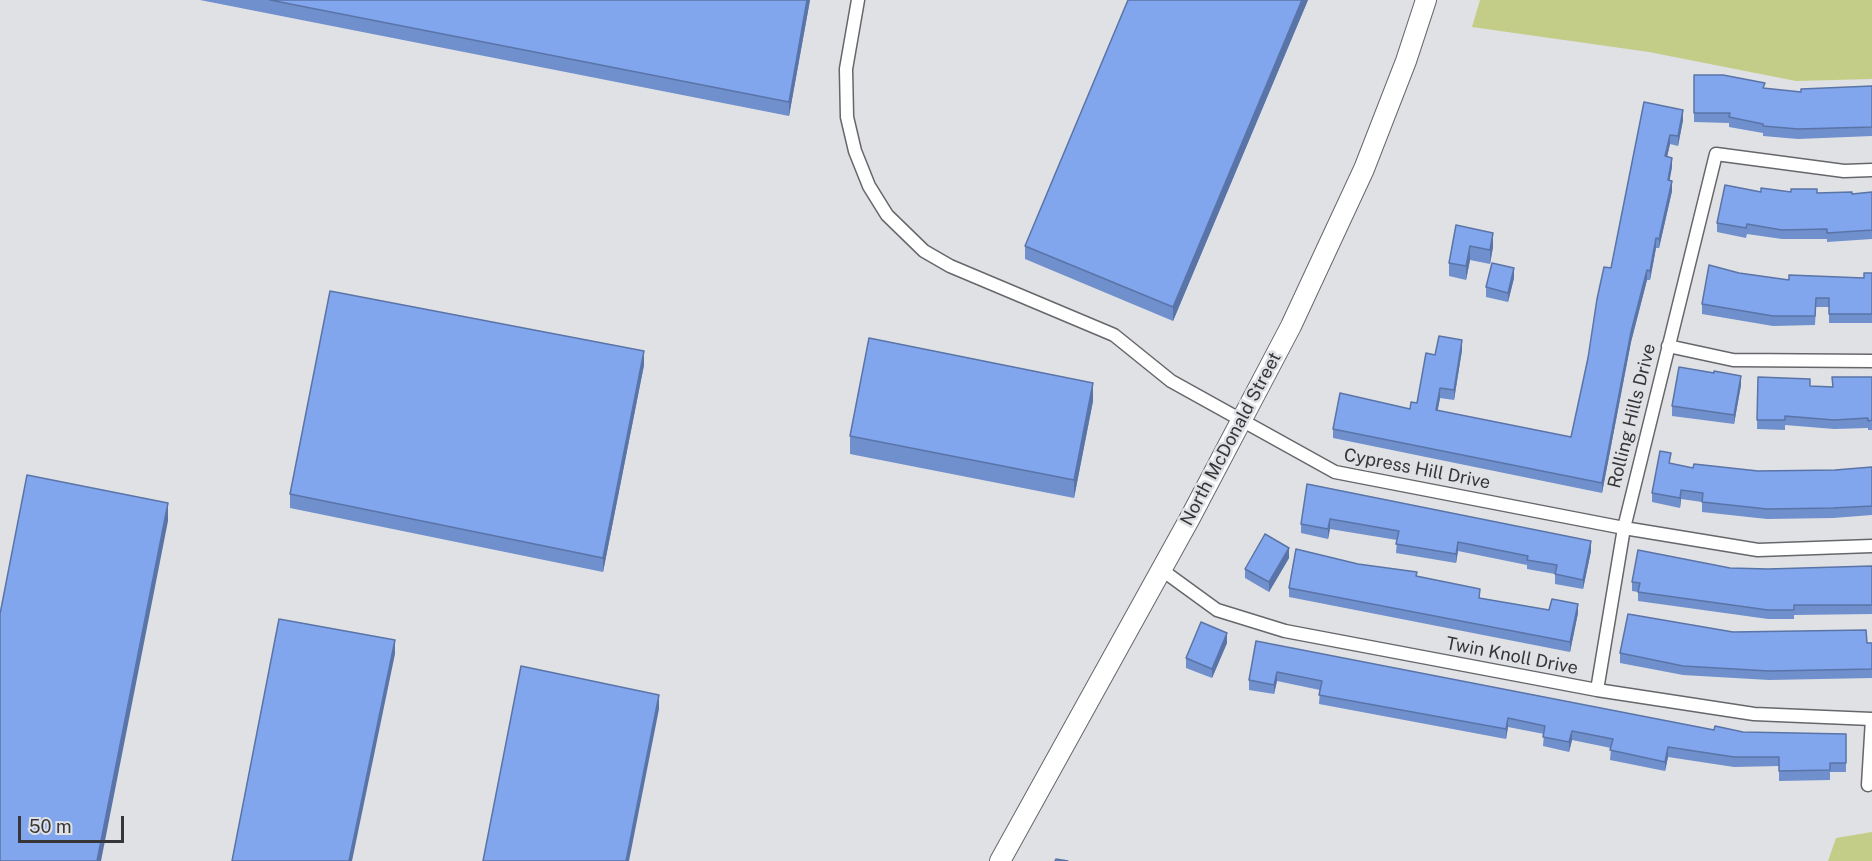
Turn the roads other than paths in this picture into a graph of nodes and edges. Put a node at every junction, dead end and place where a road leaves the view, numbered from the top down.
1 (858, 0) edge
2 (1426, 0) edge
3 (1872, 170) edge
4 (1668, 346) junction
5 (1872, 361) edge
6 (1241, 419) junction
7 (1624, 528) junction
8 (1872, 546) edge
9 (1162, 570) junction
10 (1597, 690) junction
11 (1872, 718) edge
12 (1868, 785) dead end
13 (1000, 861) edge

1 - 6 street, Cypress Hill Drive
2 - 6 main road, North McDonald Street
3 - 4 street, Rolling Hills Drive
4 - 5 street
4 - 7 street, Rolling Hills Drive
6 - 7 street, Cypress Hill Drive
6 - 9 main road, North McDonald Street
7 - 8 street, Cypress Hill Drive
7 - 10 street, Rolling Hills Drive
9 - 10 street, Twin Knoll Drive
9 - 13 main road, North McDonald Street
10 - 11 street, Twin Knoll Drive
11 - 12 street

